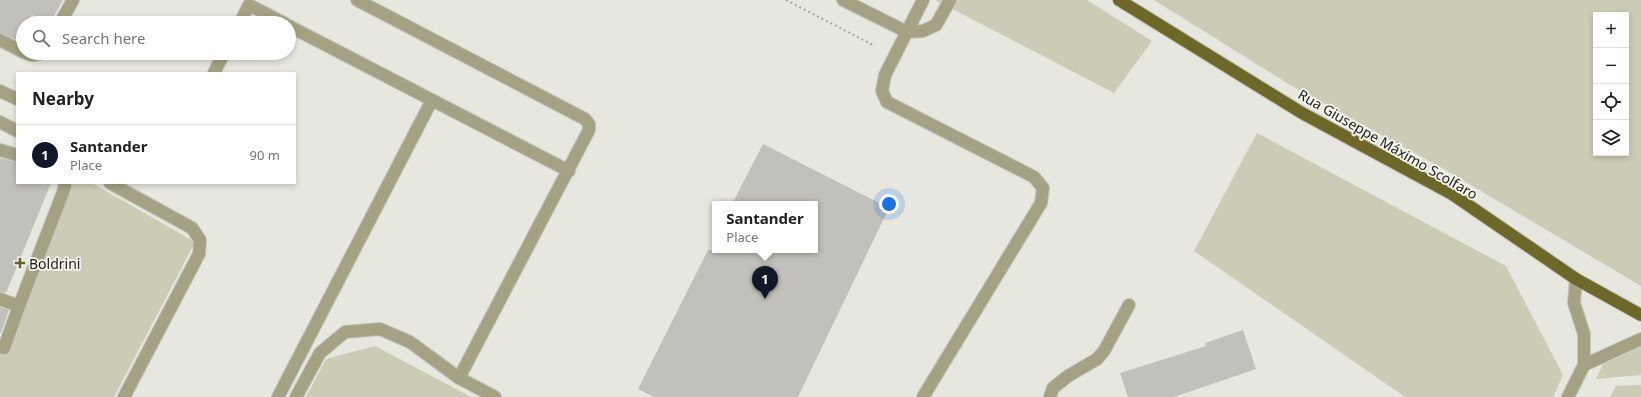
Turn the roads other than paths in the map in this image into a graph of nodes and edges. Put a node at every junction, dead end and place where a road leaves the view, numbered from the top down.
1 (73, 0) edge
2 (357, 0) edge
3 (843, 0) edge
4 (923, 0) edge
5 (950, 0) edge
6 (1119, 0) edge
7 (247, 2) edge
8 (64, 16) edge
9 (242, 16) edge
10 (272, 16) edge
11 (296, 30) edge
12 (907, 32) junction
13 (0, 40) edge
14 (16, 48) edge
15 (220, 60) edge
16 (214, 72) edge
17 (0, 91) edge
18 (16, 99) edge
19 (432, 100) junction
20 (0, 122) edge
21 (16, 130) edge
22 (0, 150) edge
23 (16, 155) edge
24 (569, 171) junction
25 (64, 184) edge
26 (112, 184) edge
27 (1576, 280) junction
28 (0, 299) edge
29 (1130, 305) dead end
30 (19, 306) junction
31 (1641, 315) edge
32 (1641, 339) edge
33 (4, 348) dead end
34 (1584, 365) junction
35 (459, 378) junction
36 (124, 397) edge
37 (278, 397) edge
38 (296, 397) edge
39 (496, 397) edge
40 (923, 397) edge
41 (1050, 397) edge
42 (1568, 397) edge

1 - 8 lane
2 - 24 lane
3 - 12 lane
4 - 12 lane
5 - 12 lane
6 - 27 main road, Rua Giuseppe Máximo Scolfaro
7 - 9 lane
7 - 10 lane
11 - 19 lane
12 - 40 lane
13 - 14 lane
15 - 16 lane
17 - 18 lane
19 - 24 lane
19 - 37 lane
20 - 21 lane
22 - 23 lane
24 - 35 lane
25 - 30 lane
26 - 36 lane
27 - 31 main road, Rua Giuseppe Máximo Scolfaro
27 - 34 lane
28 - 30 lane
29 - 41 lane
30 - 33 lane
32 - 34 lane
34 - 42 lane
35 - 38 lane
35 - 39 lane

